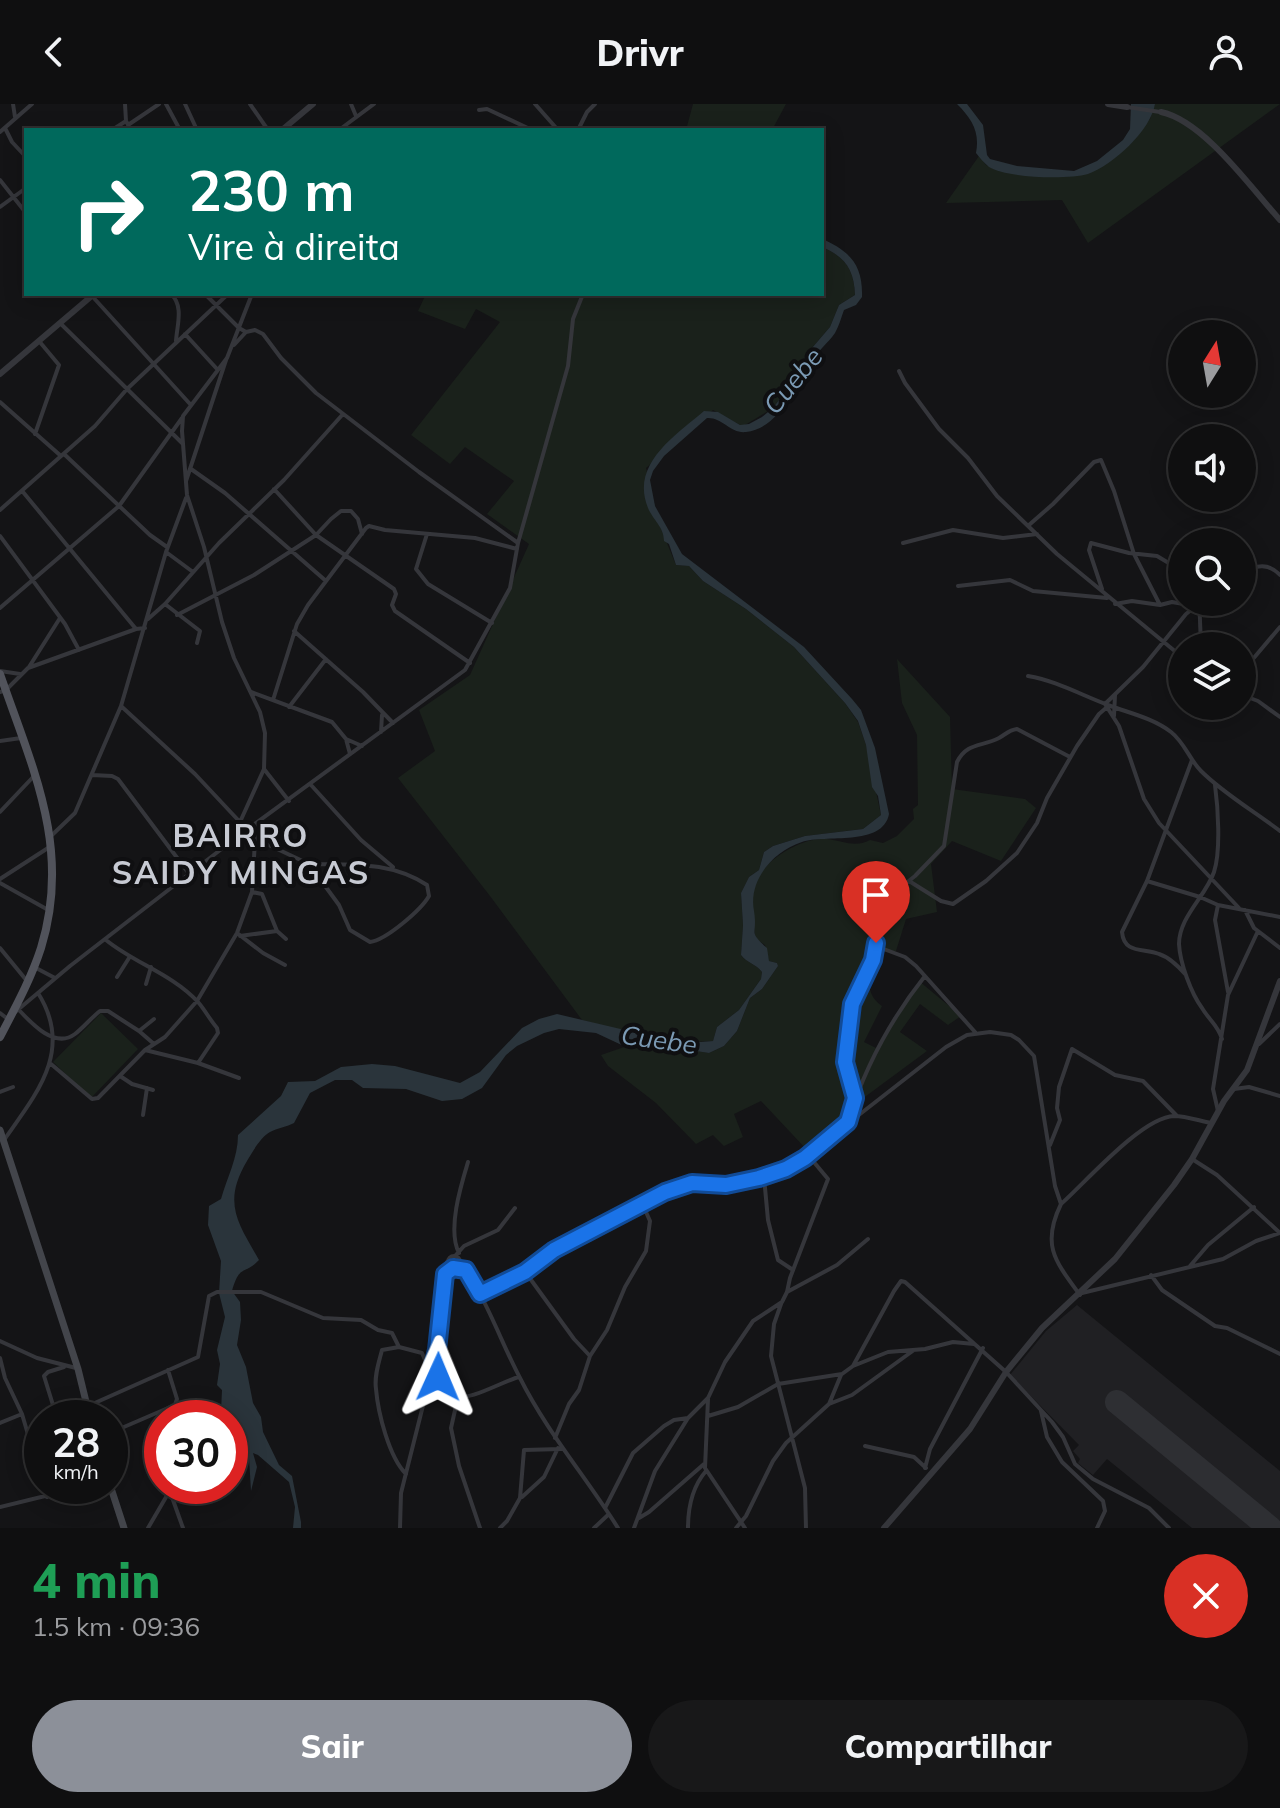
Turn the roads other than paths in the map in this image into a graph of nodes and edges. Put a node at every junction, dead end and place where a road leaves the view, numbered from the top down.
1 (32, 104) edge
2 (125, 104) edge
3 (159, 104) edge
4 (166, 104) edge
5 (185, 104) edge
6 (250, 104) edge
7 (313, 104) edge
8 (351, 104) edge
9 (374, 104) edge
10 (535, 104) edge
11 (595, 104) edge
12 (1108, 104) edge
13 (14, 107) edge
14 (1127, 107) joint
15 (479, 110) dead end
16 (24, 111) junction
17 (1161, 112) joint
18 (356, 116) junction
19 (15, 119) junction
20 (128, 125) edge
21 (178, 128) edge
22 (196, 128) edge
23 (267, 128) edge
24 (284, 128) edge
25 (341, 128) edge
26 (528, 128) edge
27 (556, 128) edge
28 (579, 128) edge
29 (2, 130) edge
30 (24, 155) edge
31 (0, 180) edge
32 (24, 190) edge
33 (14, 197) junction
34 (0, 207) edge
35 (24, 210) edge
36 (1280, 220) edge
37 (90, 296) edge
38 (173, 296) edge
39 (207, 296) edge
40 (226, 296) edge
41 (251, 296) edge
42 (582, 296) edge
43 (215, 306) junction
44 (60, 323) junction
45 (239, 328) junction
46 (246, 332) junction
47 (185, 334) junction
48 (39, 341) junction
49 (175, 343) junction
50 (232, 348) junction
51 (227, 358) junction
52 (154, 364) junction
53 (217, 369) junction
54 (899, 371) dead end
55 (0, 374) edge
56 (127, 389) junction
57 (0, 402) edge
58 (191, 405) junction
59 (338, 410) junction
60 (344, 414) junction
61 (183, 416) junction
62 (338, 419) junction
63 (35, 434) junction
64 (170, 434) junction
65 (182, 443) junction
66 (63, 455) junction
67 (191, 469) junction
68 (185, 483) junction
69 (274, 489) junction
70 (23, 492) junction
71 (187, 495) junction
72 (119, 506) junction
73 (0, 510) edge
74 (250, 515) junction
75 (1029, 525) junction
76 (362, 534) junction
77 (427, 534) junction
78 (1037, 534) junction
79 (316, 535) junction
80 (0, 536) edge
81 (903, 543) dead end
82 (518, 546) junction
83 (505, 547) junction
84 (70, 550) junction
85 (167, 550) junction
86 (292, 551) junction
87 (1134, 554) junction
88 (206, 556) junction
89 (344, 556) junction
90 (515, 559) junction
91 (1168, 562) edge
92 (1256, 567) edge
93 (193, 572) junction
94 (1280, 575) edge
95 (33, 580) junction
96 (326, 581) junction
97 (958, 586) dead end
98 (1103, 591) junction
99 (214, 595) junction
100 (1107, 598) junction
101 (1168, 603) edge
102 (165, 604) junction
103 (1115, 604) junction
104 (1160, 605) junction
105 (0, 608) edge
106 (180, 615) junction
107 (1185, 616) edge
108 (60, 618) junction
109 (146, 620) junction
110 (492, 623) junction
111 (1280, 627) edge
112 (145, 628) junction
113 (136, 629) junction
114 (296, 632) junction
115 (197, 643) dead end
116 (1165, 643) junction
117 (1168, 645) edge
118 (79, 650) junction
119 (1256, 655) edge
120 (326, 659) junction
121 (470, 663) junction
122 (28, 668) junction
123 (0, 673) edge
124 (20, 674) junction
125 (1028, 676) dead end
126 (3, 691) edge
127 (250, 691) junction
128 (1115, 695) junction
129 (273, 700) junction
130 (1256, 700) edge
131 (121, 706) junction
132 (1106, 706) junction
133 (289, 707) junction
134 (1115, 708) junction
135 (382, 714) junction
136 (1114, 716) junction
137 (1280, 717) edge
138 (393, 723) junction
139 (381, 732) junction
140 (23, 738) junction
141 (346, 739) junction
142 (0, 741) edge
143 (362, 746) junction
144 (350, 754) junction
145 (1070, 757) junction
146 (1192, 760) junction
147 (264, 769) junction
148 (36, 774) junction
149 (92, 775) junction
150 (1215, 783) junction
151 (311, 785) junction
152 (289, 801) junction
153 (0, 812) edge
154 (240, 822) junction
155 (256, 823) junction
156 (1165, 828) junction
157 (1280, 831) edge
158 (237, 837) junction
159 (256, 839) junction
160 (51, 841) junction
161 (309, 864) junction
162 (395, 869) junction
163 (190, 875) junction
164 (1212, 877) junction
165 (0, 881) edge
166 (909, 881) junction
167 (1147, 881) junction
168 (252, 892) junction
169 (1200, 897) junction
170 (1218, 905) junction
171 (1242, 909) junction
172 (50, 911) junction
173 (1280, 917) edge
174 (277, 931) junction
175 (1258, 931) junction
176 (239, 934) junction
177 (286, 939) dead end
178 (106, 940) junction
179 (877, 940) junction
180 (0, 948) edge
181 (1280, 948) edge
182 (129, 958) junction
183 (285, 965) dead end
184 (34, 966) junction
185 (151, 967) junction
186 (925, 976) junction
187 (117, 977) dead end
188 (1188, 977) junction
189 (55, 978) junction
190 (27, 981) junction
191 (1280, 981) edge
192 (146, 984) dead end
193 (38, 993) junction
194 (1228, 995) junction
195 (197, 1001) junction
196 (0, 1013) edge
197 (13, 1015) junction
198 (154, 1019) dead end
199 (1280, 1024) edge
200 (139, 1031) junction
201 (975, 1032) junction
202 (0, 1037) edge
203 (51, 1037) junction
204 (1222, 1039) junction
205 (154, 1044) junction
206 (1259, 1044) junction
207 (145, 1050) junction
208 (198, 1063) junction
209 (51, 1064) junction
210 (120, 1076) junction
211 (239, 1078) dead end
212 (13, 1087) dead end
213 (1234, 1089) junction
214 (0, 1092) edge
215 (1280, 1096) edge
216 (855, 1098) junction
217 (1218, 1111) junction
218 (143, 1115) dead end
219 (1177, 1116) junction
220 (848, 1122) junction
221 (1211, 1123) junction
222 (0, 1130) edge
223 (3, 1142) junction
224 (1049, 1147) junction
225 (3, 1153) edge
226 (808, 1155) junction
227 (1192, 1159) junction
228 (468, 1162) dead end
229 (764, 1177) junction
230 (642, 1203) junction
231 (1061, 1204) junction
232 (1254, 1207) junction
233 (515, 1208) dead end
234 (1280, 1233) edge
235 (868, 1239) dead end
236 (457, 1254) junction
237 (447, 1262) junction
238 (460, 1262) junction
239 (1190, 1266) junction
240 (455, 1268) junction
241 (466, 1270) junction
242 (793, 1270) junction
243 (525, 1272) junction
244 (445, 1274) junction
245 (1151, 1275) junction
246 (787, 1292) junction
247 (480, 1294) junction
248 (1081, 1294) junction
249 (782, 1302) junction
250 (0, 1341) edge
251 (976, 1344) junction
252 (399, 1347) junction
253 (983, 1348) junction
254 (915, 1349) junction
255 (1280, 1354) edge
256 (590, 1356) junction
257 (0, 1358) edge
258 (853, 1366) junction
259 (66, 1367) junction
260 (78, 1369) junction
261 (168, 1370) junction
262 (1006, 1372) junction
263 (431, 1374) junction
264 (842, 1374) junction
265 (519, 1377) junction
266 (778, 1384) junction
267 (458, 1397) junction
268 (708, 1398) junction
269 (51, 1400) edge
270 (85, 1400) edge
271 (100, 1400) edge
272 (829, 1404) junction
273 (1041, 1411) junction
274 (22, 1414) junction
275 (708, 1416) junction
276 (688, 1418) junction
277 (24, 1421) edge
278 (0, 1423) edge
279 (128, 1425) edge
280 (791, 1437) junction
281 (555, 1438) junction
282 (865, 1446) dead end
283 (560, 1448) junction
284 (704, 1464) junction
285 (706, 1471) junction
286 (927, 1471) junction
287 (406, 1474) junction
288 (520, 1498) junction
289 (24, 1502) edge
290 (116, 1504) edge
291 (161, 1504) edge
292 (174, 1504) edge
293 (0, 1507) edge
294 (605, 1508) junction
295 (609, 1514) junction
296 (639, 1518) junction
297 (741, 1523) junction
298 (124, 1528) edge
299 (148, 1528) edge
300 (183, 1528) edge
301 (400, 1528) edge
302 (480, 1528) edge
303 (500, 1528) edge
304 (594, 1528) edge
305 (618, 1528) edge
306 (634, 1528) edge
307 (688, 1528) edge
308 (736, 1528) edge
309 (745, 1528) edge
310 (806, 1528) edge
311 (884, 1528) edge
312 (1097, 1528) edge
313 (1169, 1528) edge

1 - 16 street
2 - 20 street
3 - 20 street
4 - 21 street
5 - 22 street
6 - 23 street
7 - 24 street
8 - 18 street
9 - 18 street
10 - 27 street
11 - 28 street
12 - 14 street
13 - 16 street
13 - 19 street
14 - 17 street
15 - 26 street
16 - 19 street
17 - 36 street
18 - 25 street
19 - 29 street
29 - 30 street
31 - 33 street
32 - 33 street
33 - 34 street
33 - 35 street
37 - 44 street
37 - 52 street
38 - 49 street
39 - 43 street
40 - 43 street
41 - 45 street
42 - 82 street
43 - 45 street
43 - 47 street
44 - 48 street
44 - 56 street
45 - 46 street
45 - 50 street
46 - 50 street
46 - 59 street
47 - 49 street
47 - 53 street
48 - 55 street
48 - 63 street
49 - 52 street
50 - 51 street
51 - 53 street
51 - 67 street
52 - 56 street
52 - 58 street
53 - 58 street
54 - 75 street
56 - 64 street
56 - 66 street
57 - 63 street
58 - 61 street
59 - 60 street
59 - 62 street
60 - 62 street
60 - 82 street
61 - 64 street
61 - 65 street
62 - 69 street
63 - 66 street
64 - 65 street
64 - 72 street
65 - 68 street
66 - 70 street
66 - 72 street
67 - 68 street
67 - 74 street
68 - 71 street
69 - 74 street
69 - 79 street
70 - 73 street
70 - 84 street
71 - 85 street
71 - 88 street
72 - 84 street
72 - 85 street
74 - 86 street
74 - 88 street
75 - 78 street
75 - 87 street
76 - 77 street
76 - 79 street
76 - 89 street
77 - 83 street
77 - 110 street
78 - 81 street
78 - 98 street
79 - 86 street
79 - 89 street
80 - 95 street
82 - 83 street
82 - 90 street
83 - 90 street
84 - 95 street
84 - 113 street
85 - 93 street
85 - 109 street
86 - 96 street
86 - 99 street
87 - 91 street
87 - 98 street
87 - 104 street
88 - 93 street
88 - 99 street
89 - 96 street
89 - 121 street
90 - 110 street
92 - 94 street
93 - 102 street
95 - 105 street
95 - 108 street
96 - 114 street
97 - 100 street
98 - 100 street
99 - 106 street
99 - 127 street
100 - 103 street
101 - 104 street
102 - 106 street
102 - 109 street
103 - 104 street
103 - 116 street
106 - 115 street
107 - 116 street
108 - 118 street
108 - 122 street
109 - 112 street
110 - 121 street
111 - 119 street
112 - 113 street
112 - 131 street
113 - 118 street
114 - 120 street
114 - 129 street
116 - 117 street
116 - 128 street
118 - 122 street
120 - 133 street
120 - 135 street
121 - 138 street
122 - 124 street
123 - 124 street
123 - 126 main road
124 - 126 street
125 - 132 street
126 - 140 main road
127 - 129 street
127 - 147 street
128 - 132 street
128 - 134 street
129 - 133 street
130 - 137 street
131 - 149 street
131 - 154 street
132 - 134 street
132 - 136 street
132 - 145 street
133 - 141 street
134 - 136 street
134 - 146 street
135 - 138 street
135 - 139 street
136 - 156 street
138 - 139 street
139 - 143 street
140 - 142 street
140 - 148 main road
141 - 143 street
141 - 144 street
143 - 144 street
144 - 151 street
145 - 166 street
145 - 166 street
146 - 150 street
146 - 156 street
147 - 152 street
147 - 154 street
148 - 153 street
148 - 160 main road
149 - 160 street
149 - 163 street
150 - 157 street
150 - 164 street
151 - 152 street
151 - 162 street
152 - 155 street
154 - 158 street
155 - 158 street
155 - 159 street
156 - 164 street
156 - 167 street
158 - 163 street
159 - 161 street
159 - 168 street
160 - 165 street
160 - 172 main road
161 - 162 street
161 - 162 street
163 - 178 street
164 - 169 street
164 - 171 street
165 - 172 street
166 - 179 street
167 - 169 street
167 - 188 street
168 - 174 street
168 - 176 street
169 - 170 street
169 - 188 street
170 - 171 street
170 - 194 street
171 - 173 street
171 - 175 street
172 - 184 main road
174 - 176 street
174 - 177 street
175 - 181 street
175 - 194 street
176 - 183 street
176 - 195 street
178 - 182 street
178 - 189 street
179 - 186 street
179 - 216 street
180 - 190 street
182 - 185 street
182 - 187 street
184 - 189 street
184 - 190 main road
185 - 192 street
185 - 195 street
186 - 201 street
186 - 216 street
188 - 204 street
189 - 193 street
190 - 197 main road
191 - 206 street
193 - 197 street
193 - 203 street
194 - 204 street
195 - 205 street
195 - 208 street
196 - 197 street
197 - 202 main road
197 - 203 street
198 - 200 street
199 - 206 street
200 - 203 street
200 - 205 street
201 - 220 street
201 - 224 street
203 - 209 street
204 - 217 street
205 - 207 street
206 - 213 street
207 - 208 street
207 - 210 street
208 - 211 street
209 - 210 street
209 - 223 street
210 - 218 street
212 - 214 street
213 - 215 street
213 - 217 street
216 - 220 street
217 - 221 street
219 - 221 street
219 - 224 street
219 - 231 street
220 - 226 street
221 - 227 street
222 - 223 main road
223 - 225 main road
224 - 231 street
225 - 260 main road
226 - 229 street
226 - 242 street
227 - 232 street
227 - 248 street
228 - 236 street
229 - 230 street
229 - 242 street
230 - 243 street
230 - 256 street
231 - 248 street
232 - 234 street
232 - 239 street
233 - 236 street
234 - 239 street
235 - 246 street
236 - 237 street
236 - 238 street
237 - 240 street
237 - 244 street
238 - 240 street
238 - 241 street
239 - 245 street
240 - 241 street
240 - 244 street
241 - 247 street
242 - 246 street
243 - 247 street
243 - 256 street
244 - 263 street
245 - 248 street
245 - 255 street
246 - 249 street
247 - 265 street
248 - 262 street
249 - 266 street
249 - 268 street
250 - 259 street
251 - 253 street
251 - 254 street
251 - 258 street
252 - 261 street
252 - 263 street
252 - 287 street
253 - 262 street
253 - 286 street
254 - 258 street
254 - 272 street
256 - 281 street
257 - 274 street
258 - 264 street
259 - 260 street
259 - 269 street
260 - 270 main road
261 - 271 street
261 - 279 street
262 - 273 street
262 - 286 street
263 - 267 street
263 - 287 street
264 - 266 street
264 - 272 street
265 - 267 street
265 - 281 street
266 - 275 street
266 - 280 street
267 - 302 street
268 - 275 street
268 - 276 street
272 - 280 street
273 - 312 street
273 - 313 street
274 - 277 street
274 - 278 street
275 - 284 street
276 - 294 street
276 - 296 street
280 - 297 street
280 - 310 street
281 - 283 street
282 - 286 street
283 - 288 street
283 - 288 street
283 - 294 street
284 - 285 street
284 - 296 street
285 - 297 street
285 - 307 street
286 - 311 street
287 - 301 street
288 - 303 street
289 - 293 street
290 - 298 main road
291 - 299 street
292 - 300 street
294 - 295 street
295 - 304 street
295 - 305 street
296 - 306 street
297 - 308 street
297 - 309 street

